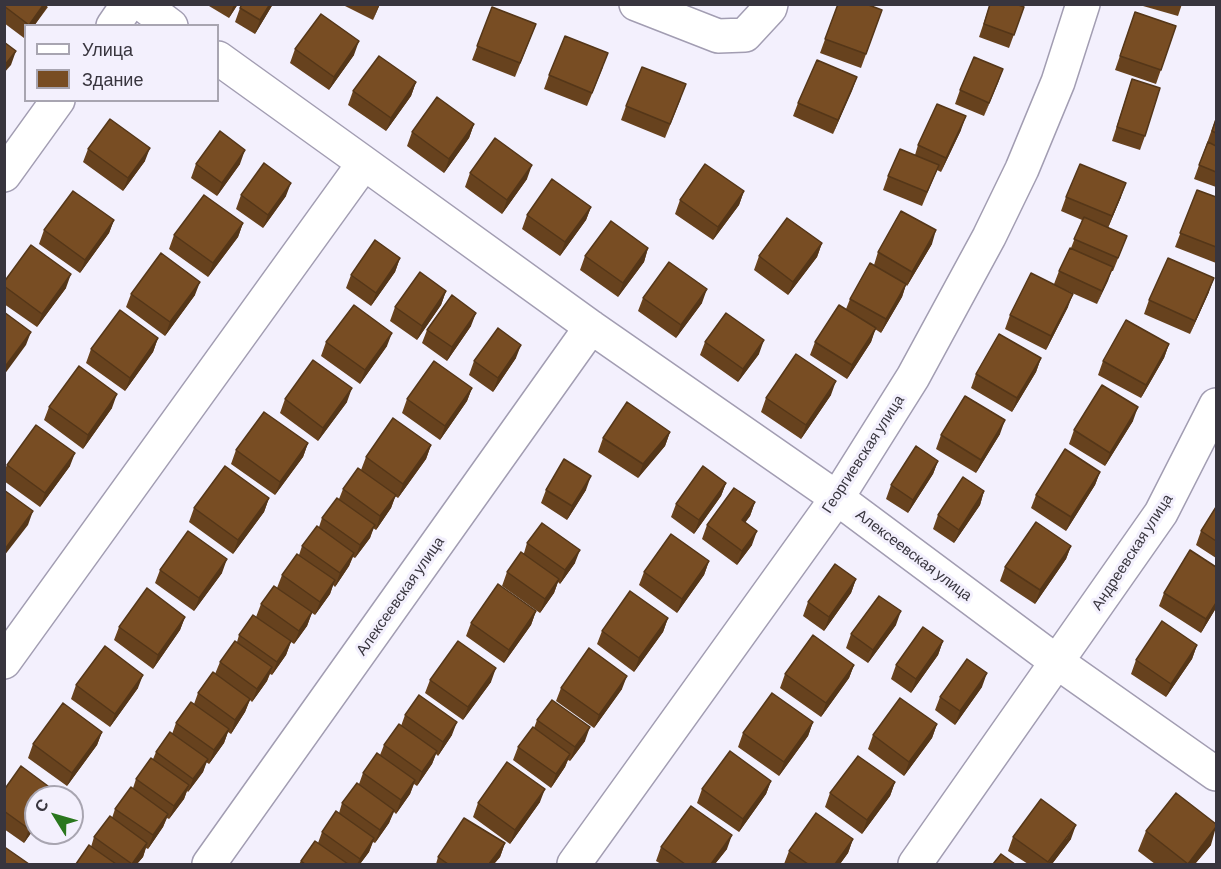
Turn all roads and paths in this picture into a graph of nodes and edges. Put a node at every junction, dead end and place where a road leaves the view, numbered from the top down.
1 (128, 4) edge
2 (142, 4) edge
3 (636, 4) edge
4 (771, 4) edge
5 (1083, 4) edge
6 (113, 24) edge
7 (168, 24) edge
8 (219, 59) edge
9 (57, 102) edge
10 (364, 163) junction
11 (4, 175) edge
12 (591, 327) junction
13 (1216, 405) edge
14 (837, 498) junction
15 (4, 662) edge
16 (1057, 662) junction
17 (1216, 774) edge
18 (209, 864) edge
19 (574, 864) edge
20 (915, 864) edge

1 - 6 street
2 - 7 street
3 - 4 street
5 - 14 street, Георгиевская улица
8 - 10 street, Алексеевская улица
9 - 11 street
10 - 12 street, Алексеевская улица
10 - 15 street
12 - 14 street, Алексеевская улица
12 - 18 street, Алексеевская улица
13 - 16 street, Андреевская улица
14 - 16 street, Алексеевская улица
14 - 19 street, Георгиевская улица
16 - 17 street, Алексеевская улица
16 - 20 street

